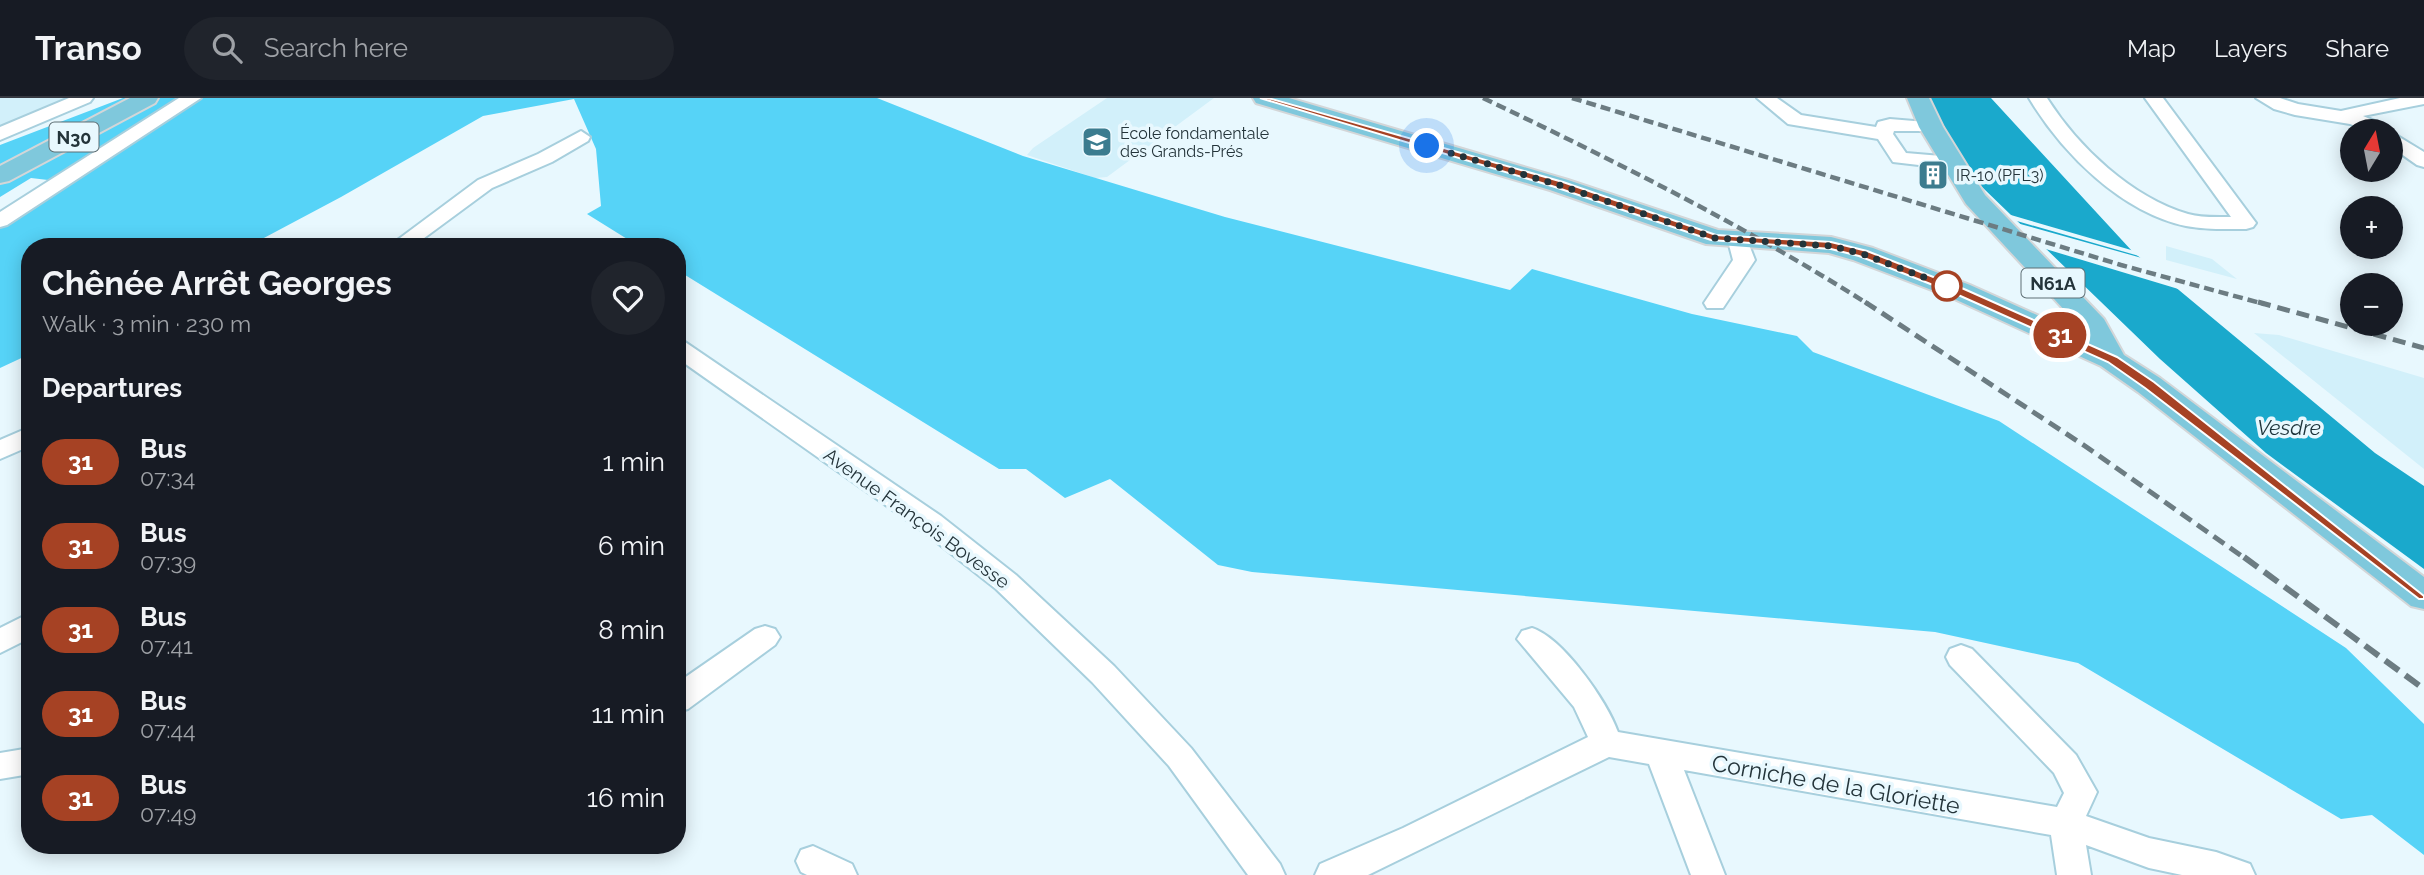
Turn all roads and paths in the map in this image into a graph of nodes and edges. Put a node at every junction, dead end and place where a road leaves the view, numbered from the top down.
1 (84, 98) edge
2 (147, 98) edge
3 (192, 98) edge
4 (1264, 98) edge
5 (1766, 98) edge
6 (1919, 98) edge
7 (2038, 98) edge
8 (2154, 98) edge
9 (2265, 98) edge
10 (2424, 99) edge
11 (2344, 117) junction
12 (2351, 119) edge
13 (1931, 127) junction
14 (0, 134) edge
15 (1884, 134) junction
16 (580, 137) dead end
17 (2403, 146) edge
18 (2424, 161) edge
19 (1953, 163) junction
20 (0, 176) edge
21 (0, 221) edge
22 (410, 238) edge
23 (1740, 241) junction
24 (1715, 303) dead end
25 (2094, 325) junction
26 (2063, 336) junction
27 (686, 353) edge
28 (2112, 360) junction
29 (21, 440) edge
30 (0, 451) edge
31 (2424, 596) edge
32 (21, 629) edge
33 (765, 637) dead end
34 (1532, 639) dead end
35 (0, 642) edge
36 (1962, 657) dead end
37 (686, 694) edge
38 (1606, 743) junction
39 (1662, 755) junction
40 (21, 762) edge
41 (0, 766) edge
42 (2066, 823) junction
43 (1268, 875) edge
44 (1332, 875) edge
45 (1708, 875) edge
46 (2074, 875) edge
47 (2238, 875) edge

1 - 14 street
2 - 20 main road, N30
3 - 21 street
4 - 23 main road
5 - 15 street
6 - 13 main road
7 - 8 street
9 - 11 street
10 - 11 street
11 - 12 street
13 - 15 street
13 - 19 main road
15 - 19 street
16 - 22 street
17 - 18 street
19 - 25 main road, N61A
23 - 24 street
23 - 26 main road
25 - 26 main road, N61a
25 - 28 main road, N61a
26 - 28 main road
27 - 43 street, Avenue François Bovesse
28 - 31 main road
29 - 30 street
32 - 35 street
33 - 37 street
34 - 38 street
36 - 42 street
38 - 39 street, Corniche de la Gloriette
38 - 44 street
39 - 42 street, Corniche de la Gloriette
39 - 45 street
40 - 41 street
42 - 46 street
42 - 47 street, Corniche de la Gloriette

